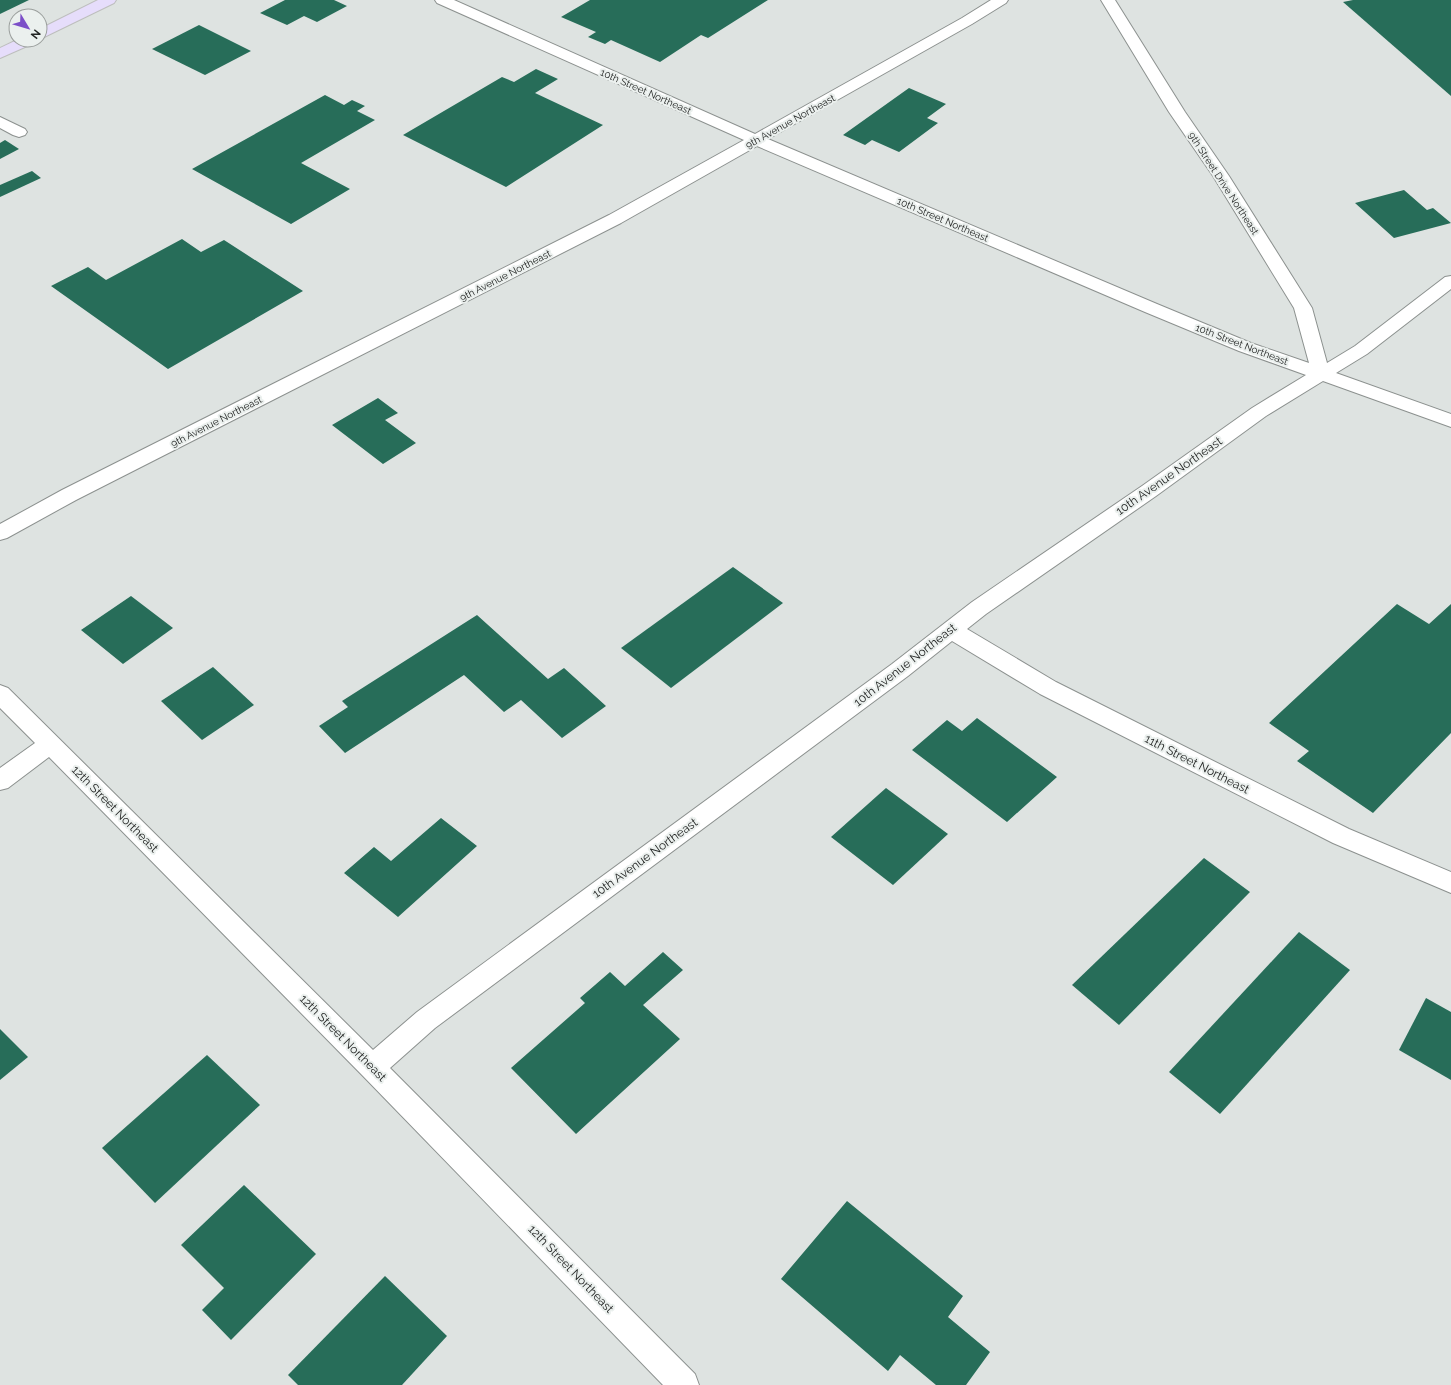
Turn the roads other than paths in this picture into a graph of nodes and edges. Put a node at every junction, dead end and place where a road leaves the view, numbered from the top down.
1 (109, 0) edge
2 (442, 0) edge
3 (1001, 0) edge
4 (1108, 0) edge
5 (48, 31) edge
6 (12, 48) edge
7 (0, 54) edge
8 (0, 122) edge
9 (19, 132) dead end
10 (758, 140) junction
11 (1451, 281) edge
12 (1321, 374) junction
13 (1451, 421) edge
14 (0, 533) edge
15 (951, 630) junction
16 (0, 694) edge
17 (50, 744) junction
18 (0, 781) edge
19 (1451, 883) edge
20 (372, 1067) junction
21 (684, 1385) edge

1 - 5 main road
2 - 10 street, 10th Street Northeast
3 - 10 street, 9th Avenue Northeast
4 - 12 street, 9th Street Drive Northeast
6 - 7 main road
8 - 9 street
10 - 12 street, 10th Street Northeast
10 - 14 street, 9th Avenue Northeast
11 - 12 street, 10th Avenue Northeast
12 - 13 street, 10th Street Northeast
12 - 15 street, 10th Avenue Northeast
15 - 19 street, 11th Street Northeast
15 - 20 street, 10th Avenue Northeast
16 - 17 street, 12th Street Northeast
17 - 18 street
17 - 20 street, 12th Street Northeast
20 - 21 street, 12th Street Northeast

